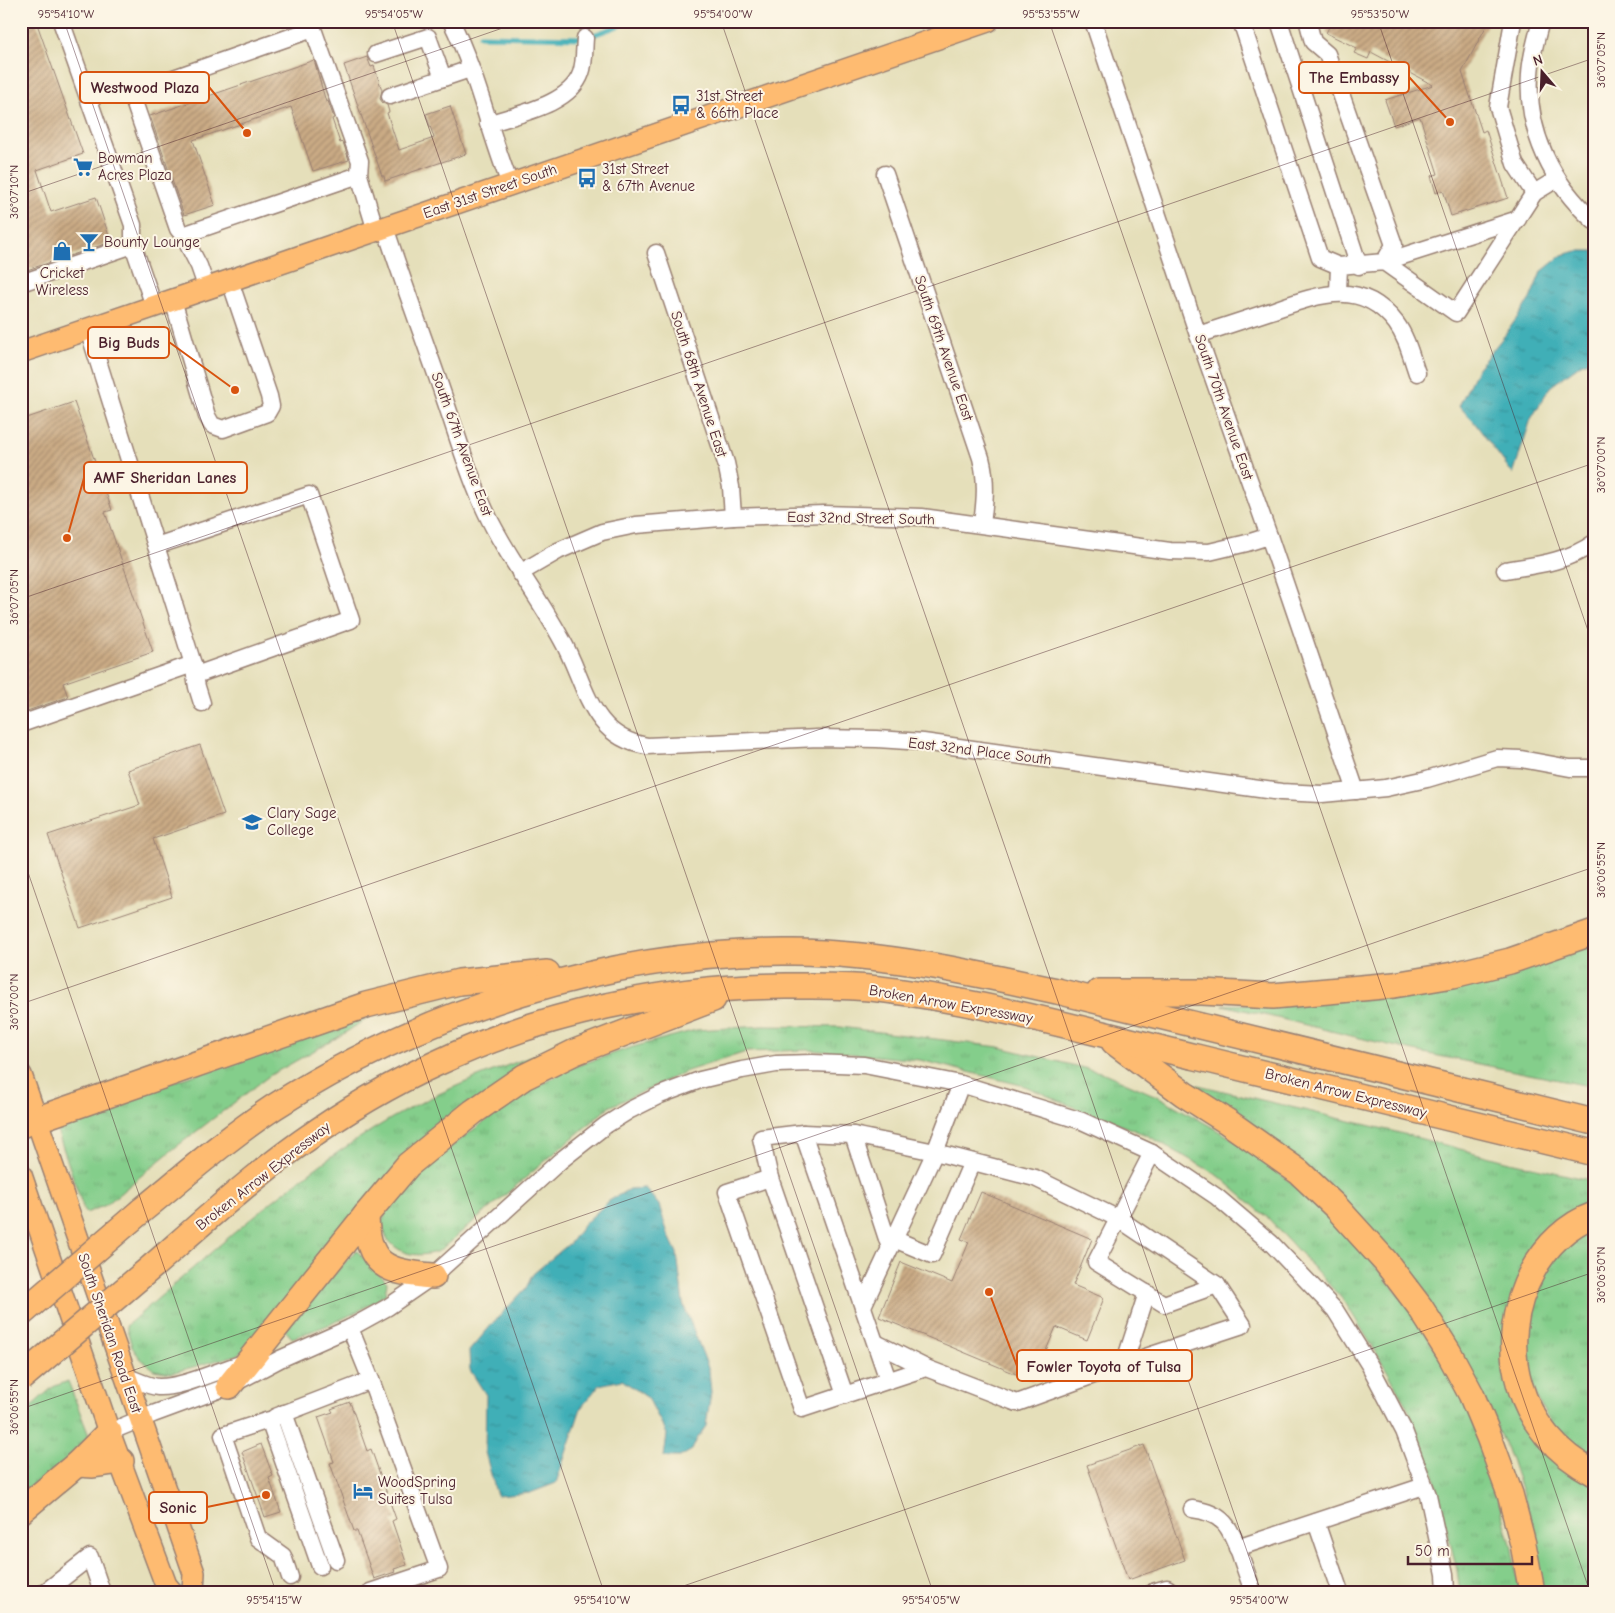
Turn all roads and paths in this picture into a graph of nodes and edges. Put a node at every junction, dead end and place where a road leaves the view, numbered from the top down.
1 (61, 21) edge
2 (451, 21) edge
3 (988, 21) edge
4 (1093, 21) edge
5 (1241, 21) edge
6 (1279, 21) edge
7 (1309, 21) edge
8 (1513, 21) edge
9 (1541, 21) edge
10 (585, 38) dead end
11 (376, 54) dead end
12 (470, 69) junction
13 (443, 78) junction
14 (1530, 91) junction
15 (1501, 93) junction
16 (390, 96) dead end
17 (488, 124) junction
18 (885, 174) dead end
19 (359, 175) junction
20 (1557, 179) junction
21 (510, 184) junction
22 (1534, 193) junction
23 (1518, 219) junction
24 (1594, 221) edge
25 (380, 229) junction
26 (183, 235) junction
27 (133, 245) junction
28 (656, 253) dead end
29 (1384, 262) junction
30 (1339, 266) junction
31 (1359, 266) junction
32 (230, 281) junction
33 (21, 283) edge
34 (207, 289) junction
35 (1338, 293) junction
36 (164, 303) junction
37 (88, 329) junction
38 (1198, 335) junction
39 (21, 352) edge
40 (1417, 372) dead end
41 (732, 517) junction
42 (982, 524) junction
43 (1269, 536) junction
44 (1594, 543) edge
45 (156, 546) junction
46 (1505, 570) dead end
47 (520, 574) junction
48 (195, 670) junction
49 (202, 702) dead end
50 (21, 724) edge
51 (606, 727) joint
52 (1594, 768) edge
53 (1356, 791) junction
54 (1594, 932) edge
55 (671, 960) junction
56 (746, 986) junction
57 (1057, 991) junction
58 (1104, 1035) junction
59 (21, 1075) edge
60 (960, 1084) junction
61 (1594, 1122) edge
62 (29, 1123) edge
63 (804, 1133) junction
64 (853, 1135) junction
65 (935, 1152) junction
66 (1152, 1153) junction
67 (1594, 1153) edge
68 (972, 1162) junction
69 (21, 1175) edge
70 (770, 1178) junction
71 (366, 1214) junction
72 (1594, 1215) edge
73 (1119, 1219) junction
74 (892, 1244) junction
75 (433, 1276) junction
76 (1217, 1285) junction
77 (1147, 1293) junction
78 (863, 1306) junction
79 (21, 1314) edge
80 (350, 1328) junction
81 (876, 1344) junction
82 (280, 1359) junction
83 (247, 1362) junction
84 (1124, 1364) junction
85 (926, 1368) junction
86 (125, 1376) junction
87 (21, 1378) edge
88 (371, 1380) junction
89 (888, 1380) junction
90 (229, 1386) junction
91 (845, 1395) junction
92 (284, 1413) junction
93 (140, 1419) junction
94 (269, 1420) junction
95 (109, 1432) junction
96 (121, 1461) junction
97 (77, 1464) junction
98 (1594, 1473) edge
99 (1424, 1486) junction
100 (1192, 1509) dead end
101 (21, 1512) edge
102 (1316, 1522) junction
103 (1237, 1548) junction
104 (336, 1560) dead end
105 (320, 1566) dead end
106 (290, 1577) dead end
107 (44, 1592) edge
108 (102, 1592) edge
109 (172, 1592) edge
110 (193, 1592) edge
111 (370, 1592) edge
112 (1153, 1592) edge
113 (1172, 1592) edge
114 (1253, 1592) edge
115 (1340, 1592) edge
116 (1446, 1592) edge
117 (1532, 1592) edge

1 - 27 street
2 - 12 street
3 - 21 main road, East 31st Street South
4 - 38 street, South 70th Avenue East
5 - 30 street
6 - 31 street
7 - 29 street
8 - 15 street
9 - 14 street
10 - 17 street
11 - 13 street
12 - 13 street
12 - 17 street
13 - 16 street
14 - 15 street
14 - 20 street
15 - 22 street
17 - 21 street
18 - 42 street, South 69th Avenue East
19 - 25 street, South 67th Avenue East
19 - 26 street
19 - 26 street, South 67th Avenue East
20 - 22 street
20 - 24 street
21 - 25 main road, East 31st Street South
22 - 23 street
23 - 29 street
23 - 29 street
25 - 32 main road, East 31st Street South
25 - 47 street, South 67th Avenue East
26 - 34 street
27 - 33 street
27 - 36 street
28 - 41 street, South 68th Avenue East
29 - 31 street
30 - 31 street
30 - 35 street
32 - 34 main road, East 31st Street South
32 - 36 street
34 - 36 main road, East 31st Street South
35 - 38 street
35 - 40 street
36 - 37 main road, East 31st Street South
37 - 39 main road, East 31st Street South
37 - 45 street
38 - 43 street, South 70th Avenue East
41 - 42 street, East 32nd Street South
41 - 47 street, East 32nd Street South
42 - 43 street, East 32nd Street South
43 - 53 street, South 70th Avenue East
44 - 46 street
45 - 48 street
45 - 48 street
47 - 51 street, South 67th Avenue East
48 - 49 street
48 - 50 street
51 - 53 street, East 32nd Place South
52 - 53 street, East 32nd Place South
54 - 57 highway
55 - 57 highway, Broken Arrow Expressway
55 - 62 highway
55 - 79 highway, Broken Arrow Expressway, bridge
56 - 58 highway, Broken Arrow Expressway
56 - 71 highway
56 - 87 highway, Broken Arrow Expressway, bridge
57 - 61 highway, Broken Arrow Expressway
58 - 67 highway, Broken Arrow Expressway
58 - 117 highway
59 - 62 main road, South Sheridan Road East
60 - 65 street
60 - 66 street
60 - 75 street
62 - 86 main road, South Sheridan Road East
63 - 64 street
63 - 70 street
63 - 78 street
64 - 65 street
64 - 74 street
65 - 68 street
65 - 74 street
66 - 73 street
66 - 99 street
68 - 73 street
68 - 74 street
69 - 95 main road
70 - 91 street
70 - 91 street
71 - 75 highway
71 - 83 highway
72 - 98 highway
73 - 76 street
73 - 77 street
74 - 78 street
75 - 80 street
76 - 77 street
76 - 84 street
77 - 84 street
78 - 81 street
80 - 82 street
80 - 88 street
81 - 85 street
81 - 89 street
82 - 83 street
82 - 90 street
83 - 86 street
83 - 90 highway
84 - 85 street
85 - 89 street
86 - 93 main road, South Sheridan Road East
88 - 92 street
88 - 111 street
89 - 91 street
90 - 93 street
92 - 94 street
92 - 104 street
93 - 95 street
93 - 110 main road, South Sheridan Road East
94 - 105 street
94 - 106 street
95 - 96 main road
95 - 97 highway
96 - 97 highway
96 - 109 main road
97 - 101 highway
99 - 102 street
99 - 116 street
100 - 103 street
102 - 103 street
102 - 115 street
103 - 114 street
107 - 108 street
112 - 113 street

